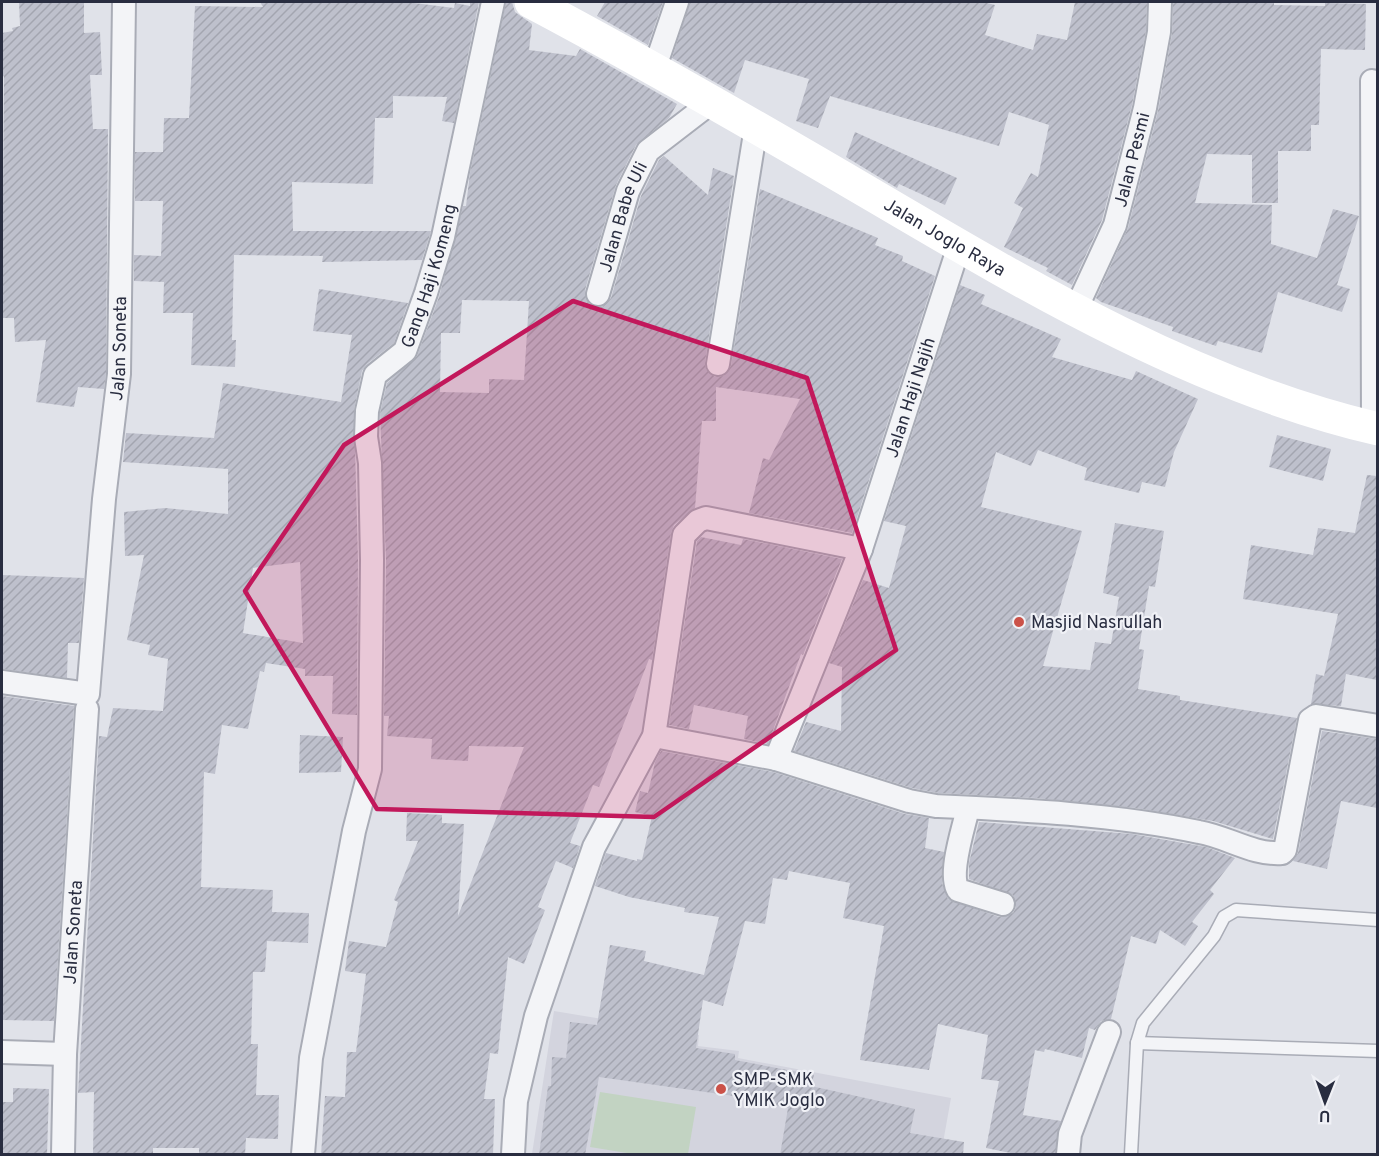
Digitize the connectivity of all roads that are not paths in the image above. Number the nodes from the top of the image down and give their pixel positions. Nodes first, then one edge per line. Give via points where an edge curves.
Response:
1 (124, 2) edge
2 (492, 2) edge
3 (531, 2) edge
4 (677, 2) edge
5 (1160, 2) edge
6 (655, 67) junction
7 (1372, 81) dead end
8 (713, 101) junction
9 (756, 127) junction
10 (959, 246) junction
11 (598, 294) dead end
12 (1076, 309) junction
13 (718, 364) dead end
14 (1375, 429) edge
15 (861, 549) junction
16 (2, 682) edge
17 (87, 701) junction
18 (1377, 726) edge
19 (654, 736) junction
20 (776, 759) junction
21 (968, 808) junction
22 (1003, 904) dead end
23 (1377, 920) edge
24 (1109, 1032) dead end
25 (1137, 1043) junction
26 (1377, 1050) edge
27 (2, 1052) edge
28 (65, 1054) junction
29 (63, 1155) edge
30 (303, 1155) edge
31 (513, 1155) edge
32 (1068, 1155) edge
33 (1131, 1155) edge

1 - 17 street, Jalan Soneta via 119,374
2 - 30 street, Gang Haji Komeng via 443,237 405,351 375,375 367,411 372,560 370,769 354,831 311,1058
3 - 6 main road, Jalan Joglo Raya
4 - 6 street
5 - 12 street, Jalan Pesmi via 1159,32 1145,108 1115,225
6 - 8 main road, Jalan Joglo Raya
7 - 14 street
8 - 9 main road, Jalan Joglo Raya
8 - 11 street, Jalan Babe Uli via 648,151 628,191
9 - 10 main road, Jalan Joglo Raya
9 - 13 street
10 - 12 main road, Jalan Joglo Raya
10 - 15 street, Jalan Haji Najih
12 - 14 main road, Jalan Joglo Raya via 1167,355 1269,398
15 - 19 street via 706,518 689,528 681,547
15 - 20 street, Jalan Haji Najih
16 - 17 street
17 - 28 street, Jalan Soneta
18 - 21 street via 1316,716 1310,720 1282,854 1255,851 1201,832 1167,827
19 - 20 street
19 - 31 street via 594,847 536,1016 516,1101
20 - 21 street via 909,801
21 - 22 street via 955,865 955,885 958,890
23 - 25 lane via 1236,910 1224,917 1214,936 1143,1023
24 - 32 street via 1070,1134
25 - 26 lane
25 - 33 lane
27 - 28 street
28 - 29 street, Jalan Soneta

